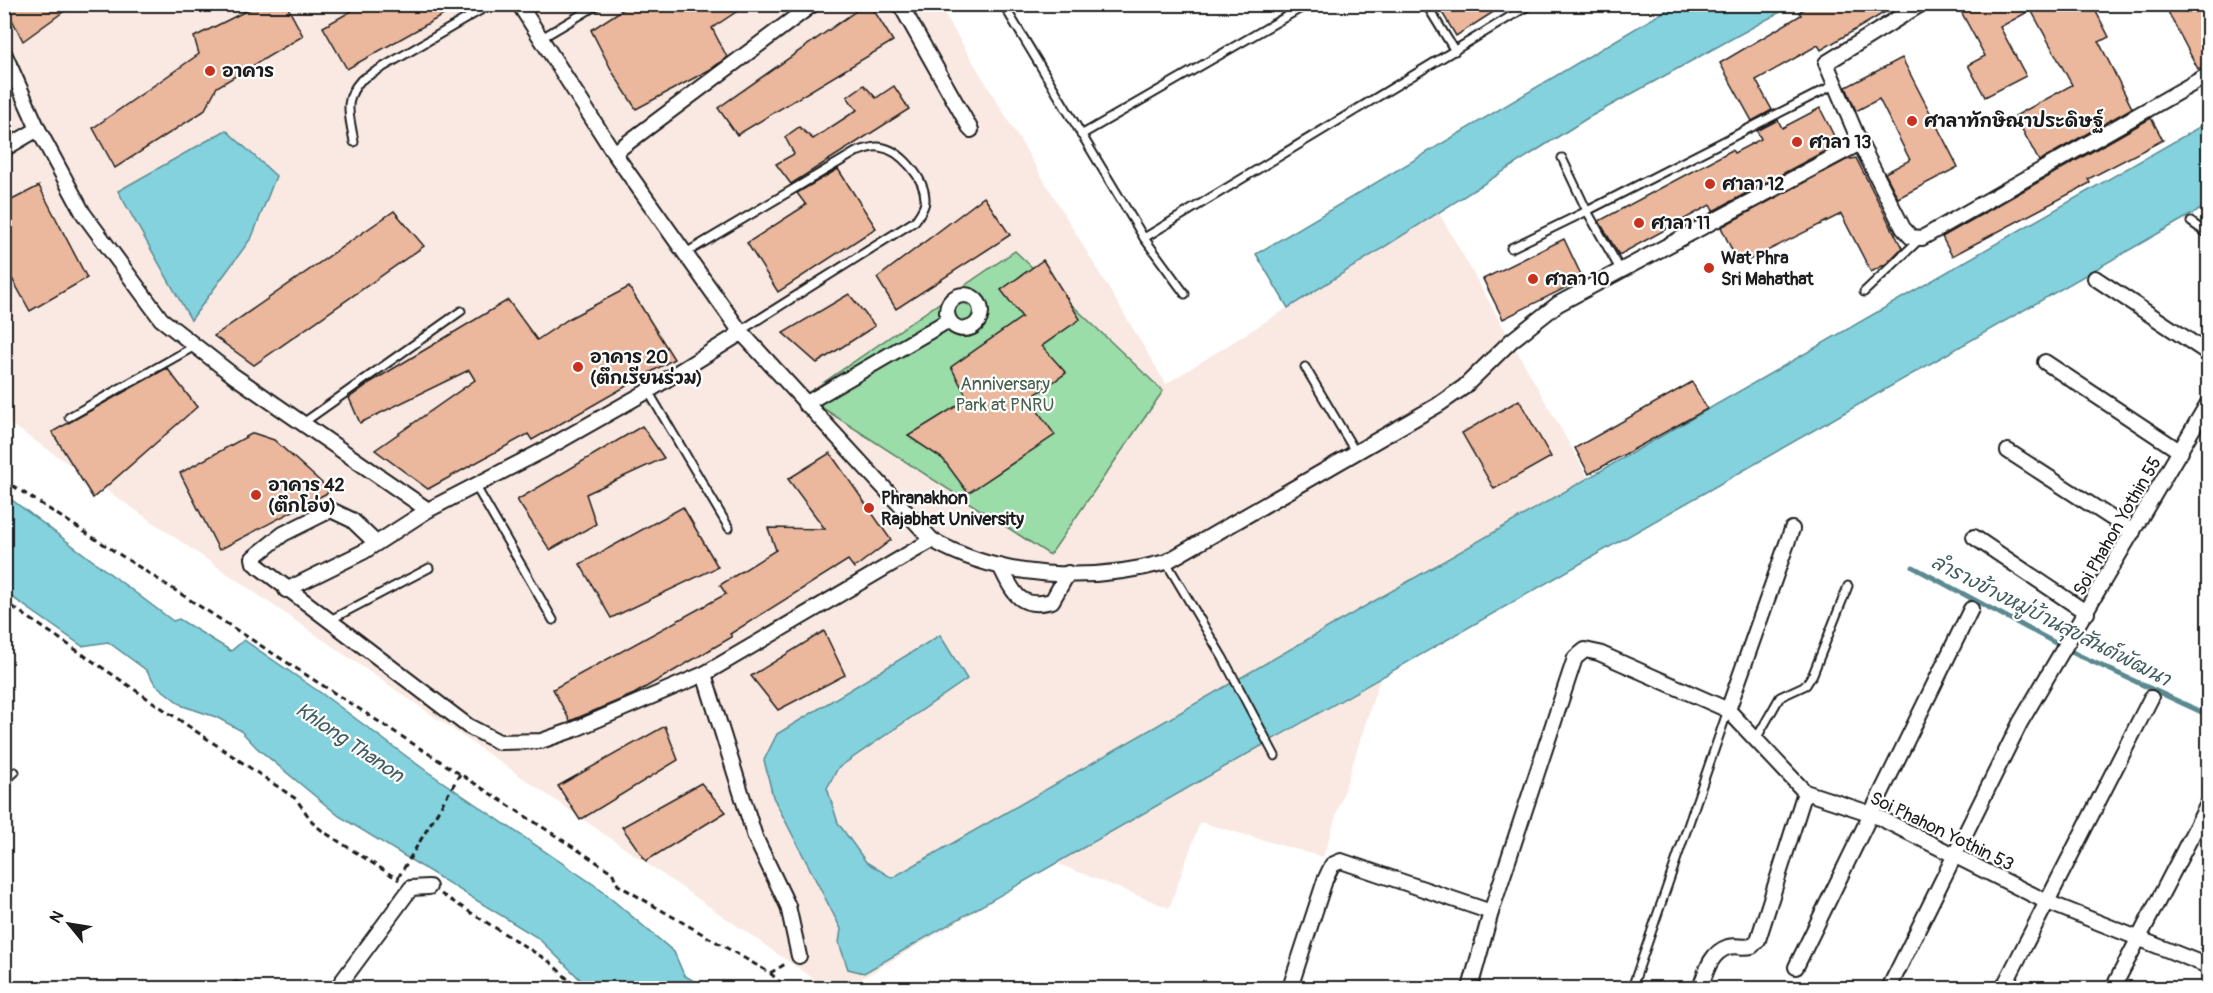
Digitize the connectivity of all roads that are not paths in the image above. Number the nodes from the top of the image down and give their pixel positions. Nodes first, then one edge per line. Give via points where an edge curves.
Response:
1 (491, 4) edge
2 (519, 4) edge
3 (599, 4) edge
4 (813, 4) edge
5 (900, 4) edge
6 (1003, 4) edge
7 (1308, 4) edge
8 (1426, 4) edge
9 (1531, 4) edge
10 (1915, 6) edge
11 (540, 39) junction
12 (1455, 51) junction
13 (4, 52) edge
14 (2208, 75) edge
15 (1834, 85) junction
16 (38, 129) junction
17 (971, 130) dead end
18 (1081, 135) junction
19 (354, 142) dead end
20 (1860, 143) junction
21 (4, 149) edge
22 (614, 153) junction
23 (1562, 158) dead end
24 (1587, 211) junction
25 (2191, 222) dead end
26 (2208, 234) edge
27 (1144, 238) junction
28 (1922, 238) junction
29 (1511, 248) dead end
30 (684, 254) junction
31 (1621, 271) junction
32 (2095, 278) dead end
33 (1864, 292) dead end
34 (1185, 294) dead end
35 (461, 311) dead end
36 (949, 320) dead end
37 (740, 332) junction
38 (195, 346) junction
39 (2208, 353) edge
40 (2045, 362) dead end
41 (1305, 367) dead end
42 (648, 391) junction
43 (2208, 403) edge
44 (806, 404) junction
45 (69, 417) dead end
46 (303, 423) junction
47 (2008, 451) dead end
48 (2181, 452) junction
49 (1356, 453) junction
50 (475, 485) junction
51 (428, 510) junction
52 (729, 528) dead end
53 (1792, 529) dead end
54 (2133, 532) junction
55 (1974, 537) dead end
56 (932, 540) junction
57 (376, 543) junction
58 (1166, 562) junction
59 (1000, 566) junction
60 (429, 568) dead end
61 (1068, 573) junction
62 (1848, 586) dead end
63 (286, 590) junction
64 (1971, 609) dead end
65 (2086, 613) junction
66 (553, 620) dead end
67 (328, 621) junction
68 (704, 675) junction
69 (2151, 698) dead end
70 (1728, 710) junction
71 (1756, 739) junction
72 (1275, 756) dead end
73 (15, 772) dead end
74 (4, 782) edge
75 (1805, 792) junction
76 (2208, 804) edge
77 (1872, 814) junction
78 (1954, 856) junction
79 (429, 887) road end
80 (2047, 902) junction
81 (1491, 912) junction
82 (2139, 937) junction
83 (799, 956) road end
84 (2208, 966) edge
85 (1796, 967) dead end
86 (337, 988) edge
87 (1290, 988) edge
88 (1470, 988) edge
89 (1632, 988) edge
90 (1700, 988) edge
91 (1889, 988) edge
92 (2002, 988) edge
93 (2113, 988) edge

1 - 19 lane via 361,80 349,97
2 - 11 street
3 - 11 lane
4 - 22 street
5 - 17 street
6 - 18 lane
7 - 18 lane
8 - 12 lane
9 - 12 lane
10 - 15 street via 1826,63
11 - 22 street
12 - 27 lane
13 - 16 street
14 - 28 street
15 - 20 street
15 - 24 lane
16 - 21 street
16 - 38 street via 83,213 161,319
18 - 27 lane
20 - 28 street via 1903,228 1911,237
20 - 31 street
22 - 30 street
23 - 24 lane
24 - 29 lane
24 - 31 lane
25 - 26 lane
27 - 34 lane
28 - 33 lane
30 - 37 street
30 - 37 lane via 856,152 877,146 906,159 926,197 915,221
31 - 49 street via 1558,304 1511,341 1464,387
32 - 39 street
35 - 46 lane
36 - 44 street
37 - 42 street
37 - 44 street
38 - 45 lane
38 - 46 street
40 - 48 street
41 - 49 lane
42 - 50 street
42 - 52 lane
43 - 48 street, Soi Phahon Yothin 55
44 - 56 street
46 - 51 street
47 - 54 street
48 - 54 street, Soi Phahon Yothin 55
49 - 58 street
50 - 51 street
50 - 66 lane
51 - 57 street
53 - 70 street
54 - 65 street, Soi Phahon Yothin 55
55 - 65 street
56 - 59 street via 957,554
56 - 68 street
57 - 63 street
57 - 63 street via 352,520 331,510 283,534 253,558
58 - 61 street via 1138,570
58 - 72 lane
59 - 61 street
59 - 61 street via 1019,599 1031,604 1053,601
60 - 67 lane
62 - 71 lane via 1806,686 1780,697
63 - 67 street
64 - 77 street
65 - 78 street, Soi Phahon Yothin 55 via 2019,723
67 - 68 street via 468,726 499,742 541,741
68 - 83 street via 755,837 788,906
69 - 80 street
70 - 71 street, Soi Phahon Yothin 53
70 - 81 street, Soi Phahon Yothin 53 via 1584,650 1575,658
70 - 89 lane
71 - 75 street, Soi Phahon Yothin 53
73 - 74 lane
75 - 77 street, Soi Phahon Yothin 53
75 - 90 street via 1758,940 1752,946 1730,946 1718,952 1709,963
76 - 82 street
77 - 78 street, Soi Phahon Yothin 53
77 - 85 street
78 - 80 street, Soi Phahon Yothin 53
78 - 91 street, Soi Phahon Yothin 55
79 - 86 street via 411,888
80 - 82 street, Soi Phahon Yothin 53
80 - 92 street
81 - 87 street via 1341,861 1332,865 1325,880
81 - 88 street, Soi Phahon Yothin 53
82 - 84 street, Soi Phahon Yothin 53
82 - 93 street

